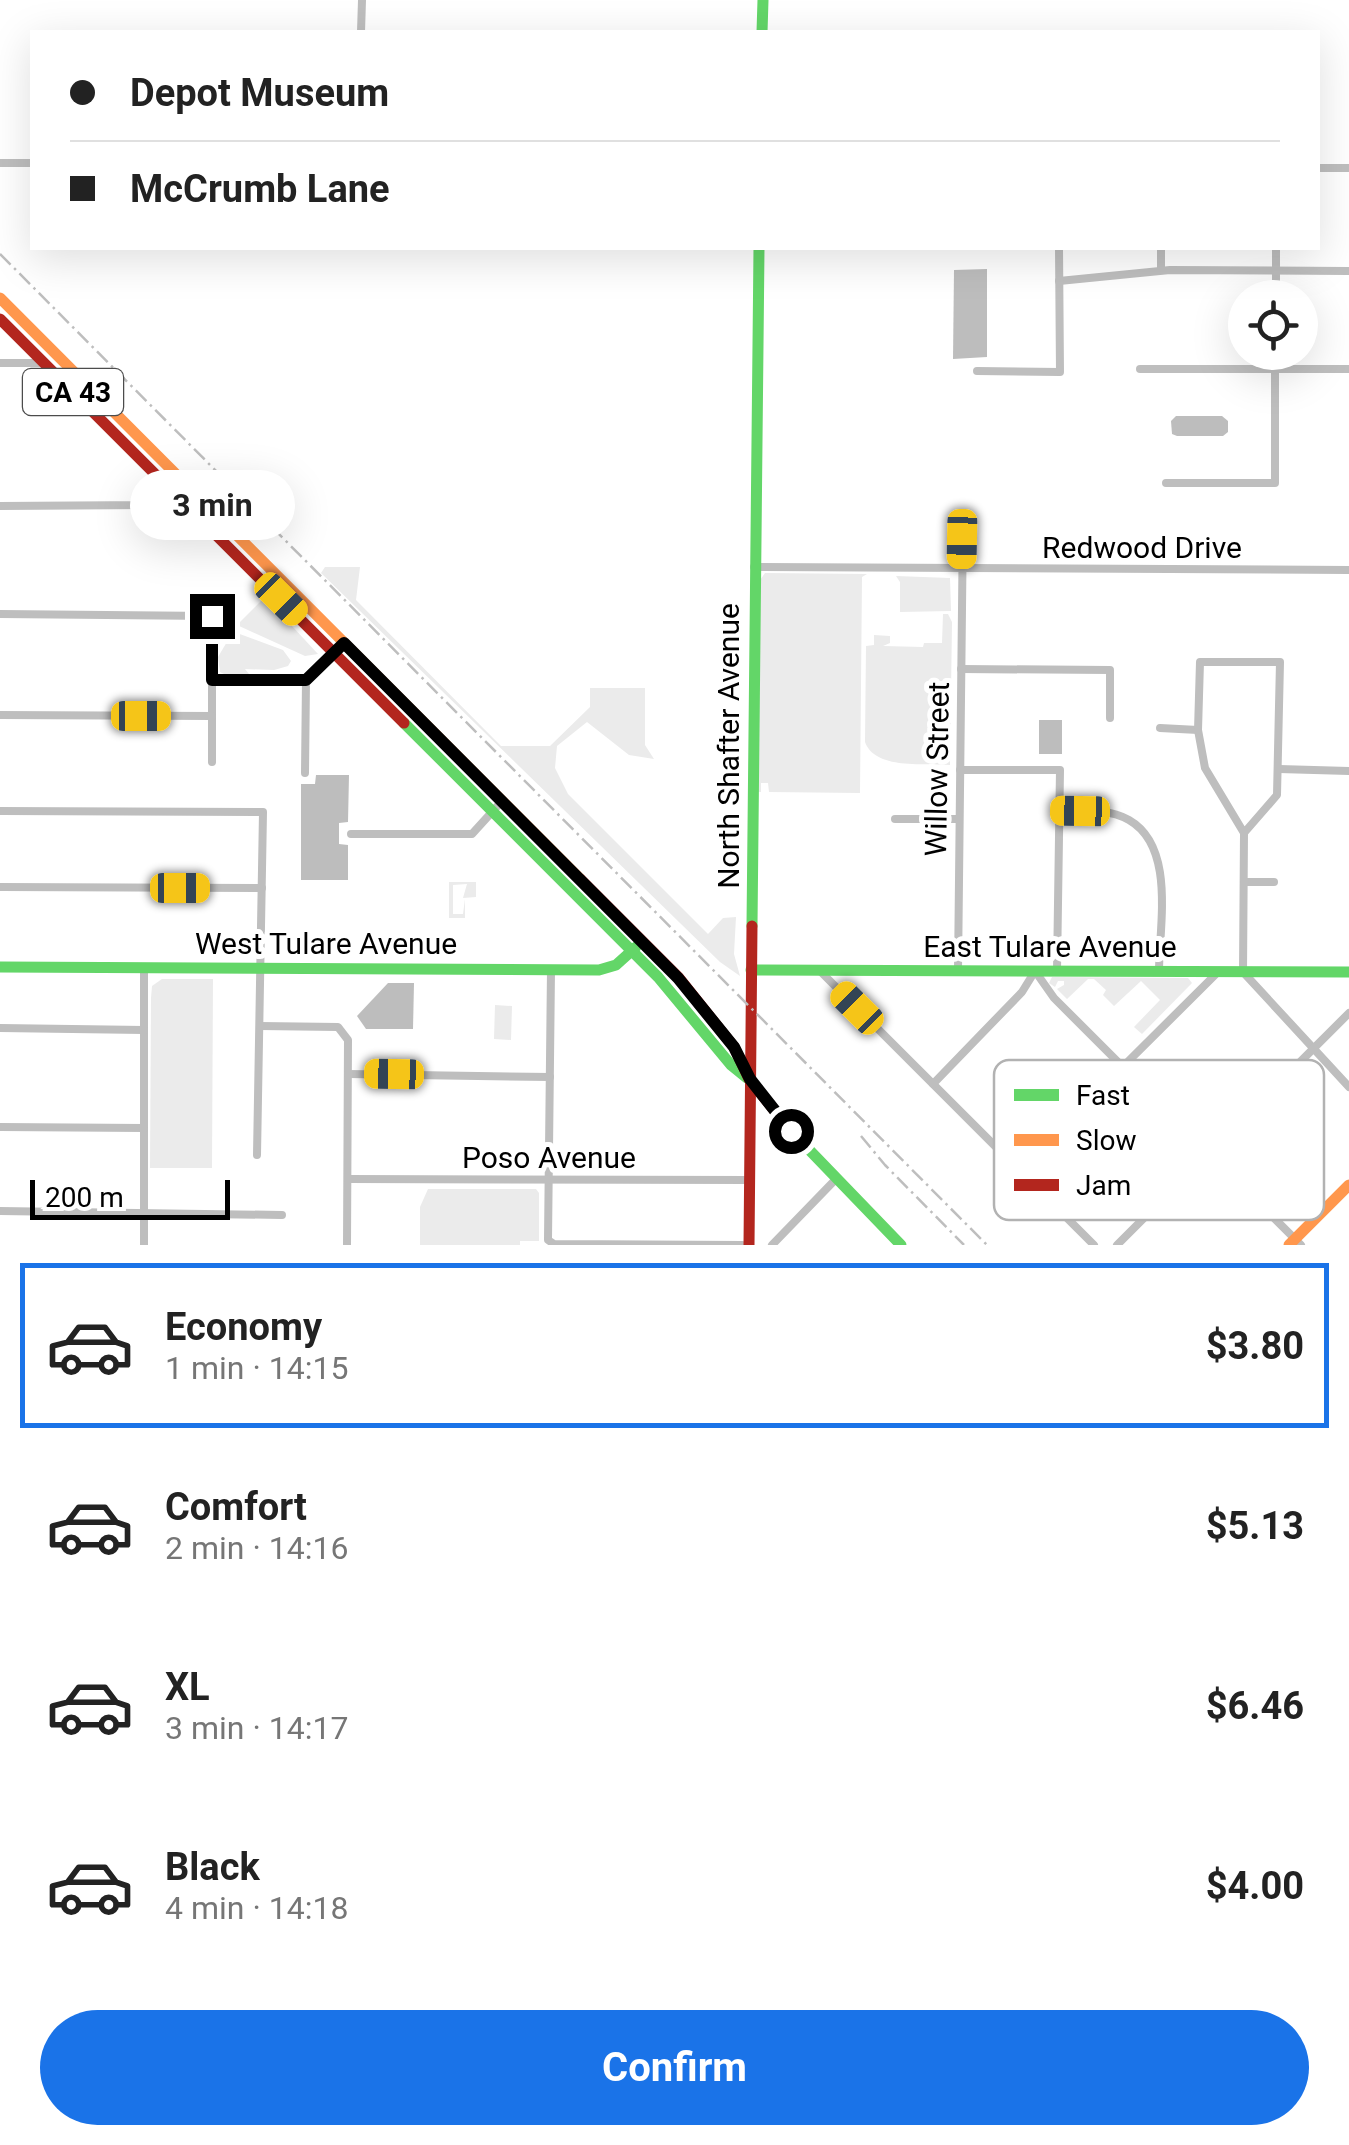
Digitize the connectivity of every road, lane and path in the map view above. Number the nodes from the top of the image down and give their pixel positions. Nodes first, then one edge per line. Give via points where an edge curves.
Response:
1 (362, 0) edge
2 (762, 0) edge
3 (361, 30) edge
4 (762, 30) edge
5 (0, 163) edge
6 (30, 163) edge
7 (1320, 168) edge
8 (1349, 168) edge
9 (759, 250) edge
10 (1059, 250) edge
11 (1161, 250) edge
12 (1276, 250) edge
13 (1161, 270) junction
14 (1276, 271) junction
15 (1349, 272) edge
16 (1276, 280) edge
17 (1059, 281) junction
18 (0, 298) edge
19 (0, 318) edge
20 (0, 363) edge
21 (44, 363) junction
22 (1228, 368) edge
23 (1140, 369) dead end
24 (1318, 369) edge
25 (1349, 369) edge
26 (1275, 370) edge
27 (977, 371) dead end
28 (184, 482) junction
29 (1166, 483) dead end
30 (174, 493) junction
31 (0, 506) edge
32 (963, 518) dead end
33 (754, 567) junction
34 (962, 569) junction
35 (1349, 570) edge
36 (0, 614) edge
37 (344, 643) junction
38 (334, 652) junction
39 (961, 669) junction
40 (212, 680) junction
41 (306, 680) junction
42 (0, 715) edge
43 (212, 716) junction
44 (1110, 718) dead end
45 (1160, 728) dead end
46 (1198, 730) junction
47 (212, 762) dead end
48 (1279, 769) junction
49 (960, 770) junction
50 (1349, 771) edge
51 (305, 773) dead end
52 (502, 801) junction
53 (492, 810) junction
54 (0, 811) edge
55 (1060, 811) junction
56 (895, 819) dead end
57 (960, 819) junction
58 (1244, 833) junction
59 (350, 834) dead end
60 (1244, 882) junction
61 (1274, 882) dead end
62 (0, 887) edge
63 (262, 888) junction
64 (642, 941) junction
65 (751, 949) junction
66 (632, 951) junction
67 (0, 967) edge
68 (144, 968) junction
69 (262, 968) junction
70 (551, 969) junction
71 (751, 970) junction
72 (773, 970) junction
73 (819, 970) junction
74 (1057, 970) junction
75 (958, 971) junction
76 (1035, 972) junction
77 (1159, 972) junction
78 (1218, 972) junction
79 (1243, 972) junction
80 (1349, 972) edge
81 (1349, 1013) edge
82 (260, 1026) junction
83 (0, 1028) edge
84 (144, 1030) junction
85 (1312, 1050) junction
86 (1116, 1060) edge
87 (1130, 1060) edge
88 (1302, 1060) edge
89 (1322, 1060) edge
90 (1324, 1062) edge
91 (348, 1074) junction
92 (550, 1077) junction
93 (750, 1079) junction
94 (933, 1084) junction
95 (1349, 1086) edge
96 (0, 1127) edge
97 (144, 1128) junction
98 (994, 1145) edge
99 (257, 1155) dead end
100 (348, 1179) junction
101 (549, 1180) junction
102 (750, 1180) junction
103 (835, 1180) junction
104 (1349, 1185) edge
105 (0, 1211) edge
106 (144, 1212) junction
107 (1324, 1212) edge
108 (282, 1215) dead end
109 (1069, 1220) edge
110 (1142, 1220) edge
111 (1273, 1220) edge
112 (1316, 1220) edge
113 (1295, 1243) edge
114 (144, 1245) edge
115 (347, 1245) edge
116 (746, 1245) edge
117 (772, 1245) edge
118 (901, 1245) edge
119 (1094, 1245) edge
120 (1117, 1245) edge

1 - 3 street
2 - 4 main road
5 - 6 street
7 - 8 street
9 - 33 main road, North Shafter Avenue
10 - 17 street
11 - 13 street
12 - 14 street
13 - 14 street
13 - 17 street
14 - 15 street
14 - 16 street
17 - 27 street via 1060,372
18 - 28 main road, CA 43
19 - 21 main road, CA 43
20 - 21 street
21 - 30 main road, CA 43
22 - 23 street
24 - 25 street
26 - 29 street via 1275,484
28 - 30 street
28 - 37 main road, CA 43
30 - 31 street via 149,506
30 - 38 main road, CA 43
32 - 34 street, Willow Street
33 - 34 street, Redwood Drive
33 - 65 main road, North Shafter Avenue
34 - 35 street, Redwood Drive
34 - 39 street, Willow Street
36 - 40 street via 212,616
37 - 38 street
37 - 52 main road, CA 43
38 - 41 street
38 - 53 main road, CA 43
39 - 44 street via 1110,670
39 - 49 street, Willow Street
40 - 41 street
40 - 43 street
41 - 51 street
42 - 43 street
43 - 47 street
45 - 46 street
46 - 48 street via 1200,662 1280,662
46 - 58 street via 1205,768
48 - 50 street
48 - 58 street via 1277,795
49 - 55 street via 1060,770
49 - 57 street, Willow Street
52 - 53 street
52 - 64 main road, CA 43
53 - 59 street via 472,834
53 - 66 main road, CA 43
54 - 63 street via 262,812
55 - 74 street
55 - 77 street via 1128,819 1150,838 1160,871
56 - 57 street
57 - 75 street, Willow Street
58 - 60 street
60 - 61 street
60 - 79 street
62 - 63 street
63 - 69 street
64 - 66 main road, West Tulare Avenue
64 - 93 main road, CA 43 via 734,1047
65 - 71 main road, North Shafter Avenue
65 - 72 main road
66 - 70 main road, West Tulare Avenue via 607,969
66 - 93 main road, CA 43 via 730,1065
67 - 68 main road, West Tulare Avenue
68 - 69 main road, West Tulare Avenue
68 - 84 street
69 - 70 main road, West Tulare Avenue
69 - 82 street
70 - 92 street
71 - 72 main road, East Tulare Avenue
71 - 93 main road, North Shafter Avenue
72 - 73 main road, East Tulare Avenue
73 - 75 main road, East Tulare Avenue
73 - 94 street
74 - 76 main road, East Tulare Avenue
74 - 77 main road, East Tulare Avenue
75 - 76 main road, East Tulare Avenue
76 - 86 street
76 - 94 street
77 - 78 main road, East Tulare Avenue
78 - 79 main road, East Tulare Avenue
78 - 87 street
79 - 80 main road, East Tulare Avenue
79 - 85 street
81 - 85 street
82 - 91 street via 338,1027 348,1040
82 - 99 street
83 - 84 street
84 - 97 street
85 - 88 street
85 - 89 street
90 - 95 street
91 - 92 street
91 - 100 street
92 - 101 street
93 - 102 main road, North Shafter Avenue
93 - 103 main road, CA 43
94 - 98 street
96 - 97 street
97 - 106 street
100 - 101 street, Poso Avenue
100 - 115 street
101 - 102 street, Poso Avenue
101 - 116 street via 548,1240 554,1244
102 - 116 main road, North Shafter Avenue
103 - 117 street
103 - 118 main road, CA 43
104 - 107 main road
105 - 106 street
106 - 108 street
106 - 114 street
109 - 119 street
110 - 120 street
111 - 113 street
112 - 113 main road

